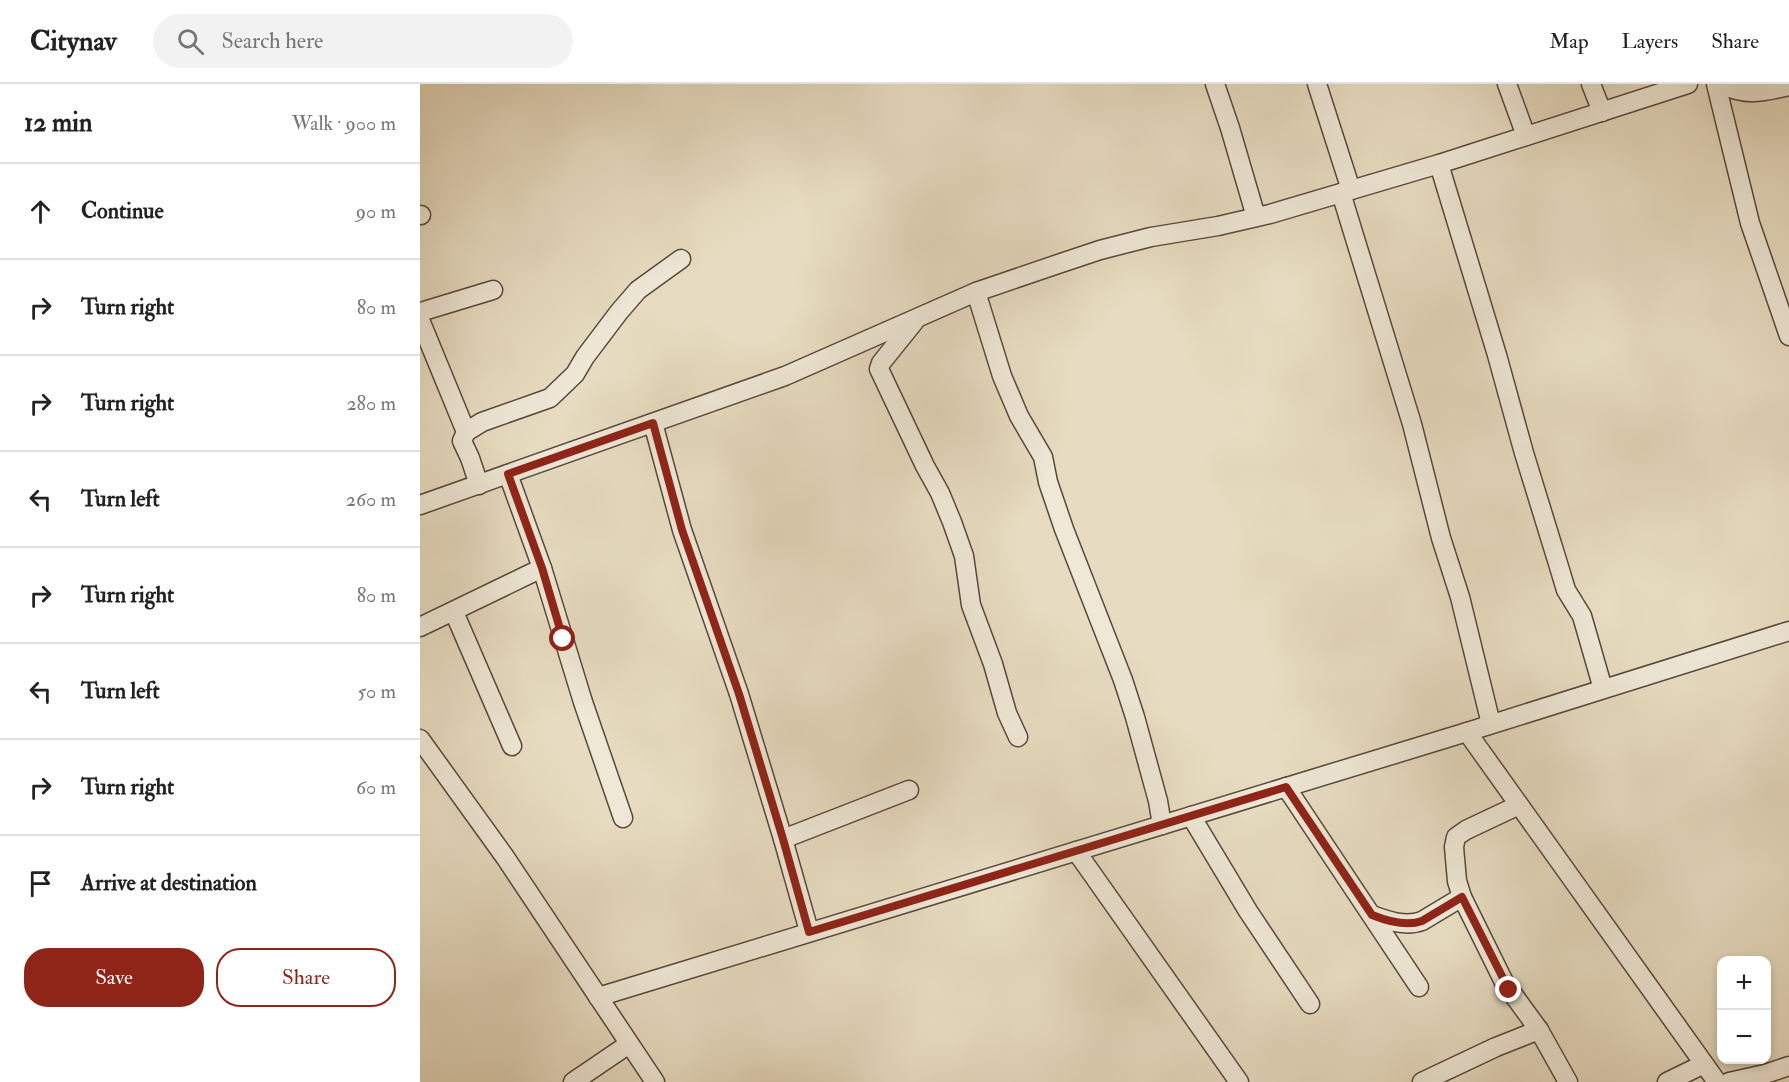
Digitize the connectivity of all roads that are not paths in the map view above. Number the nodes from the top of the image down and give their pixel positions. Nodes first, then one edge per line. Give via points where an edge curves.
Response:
1 (1215, 84) edge
2 (1317, 84) edge
3 (1507, 84) edge
4 (1591, 84) edge
5 (1688, 84) edge
6 (1717, 84) edge
7 (1789, 86) edge
8 (1602, 112) junction
9 (1526, 136) junction
10 (1439, 164) junction
11 (1346, 191) junction
12 (1256, 217) junction
13 (681, 259) dead end
14 (493, 290) dead end
15 (976, 292) junction
16 (420, 318) edge
17 (917, 318) junction
18 (1788, 329) edge
19 (653, 423) junction
20 (466, 432) junction
21 (508, 474) junction
22 (478, 485) junction
23 (420, 505) edge
24 (542, 568) junction
25 (454, 612) junction
26 (420, 627) edge
27 (1789, 631) edge
28 (1603, 689) junction
29 (1491, 724) junction
30 (1467, 732) junction
31 (1018, 738) dead end
32 (420, 739) edge
33 (512, 746) dead end
34 (1286, 787) junction
35 (909, 790) dead end
36 (1519, 805) junction
37 (1191, 816) junction
38 (623, 818) dead end
39 (1162, 825) junction
40 (783, 839) junction
41 (1076, 851) junction
42 (1462, 897) junction
43 (1372, 915) junction
44 (809, 932) junction
45 (1419, 987) dead end
46 (598, 997) junction
47 (1310, 1004) dead end
48 (1539, 1030) junction
49 (629, 1044) junction
50 (1704, 1064) junction
51 (1789, 1066) edge
52 (573, 1082) edge
53 (655, 1082) edge
54 (1239, 1082) edge
55 (1422, 1082) edge
56 (1568, 1082) edge
57 (1667, 1082) edge
58 (1717, 1082) edge
59 (1729, 1082) edge

1 - 12 street
2 - 11 street
3 - 9 street
4 - 8 street
5 - 8 street
6 - 7 street via 1746,93
6 - 18 street via 1750,223
8 - 9 street
9 - 10 street
10 - 11 street
10 - 28 street via 1566,590 1582,616
11 - 12 street
11 - 29 street via 1463,608
12 - 15 street via 1100,250
13 - 20 street via 638,290 575,374 550,398
14 - 16 street via 427,310
15 - 17 street
15 - 39 street via 1002,376 1019,417 1043,457 1064,529 1123,680
16 - 20 street
17 - 19 street via 785,376
17 - 31 street via 879,369 952,522 964,556 971,605
19 - 21 street
19 - 40 street via 682,530 739,694
20 - 22 street via 462,441
21 - 22 street
21 - 24 street
22 - 23 street
24 - 25 street
24 - 38 street
25 - 26 street
25 - 33 street
27 - 28 street
28 - 29 street
29 - 30 street
30 - 34 street
30 - 36 street
32 - 46 street via 506,857
34 - 37 street
34 - 43 street
35 - 40 street
36 - 42 street via 1456,837 1457,881
36 - 50 street
37 - 39 street
37 - 47 street via 1230,884
39 - 41 street
40 - 44 street
41 - 44 street
41 - 54 street
42 - 43 street via 1415,924
42 - 48 street via 1504,982
43 - 45 street
44 - 46 street
46 - 49 street
48 - 55 street
48 - 56 street
49 - 52 street
49 - 53 street
50 - 57 street
50 - 58 street
51 - 59 street

